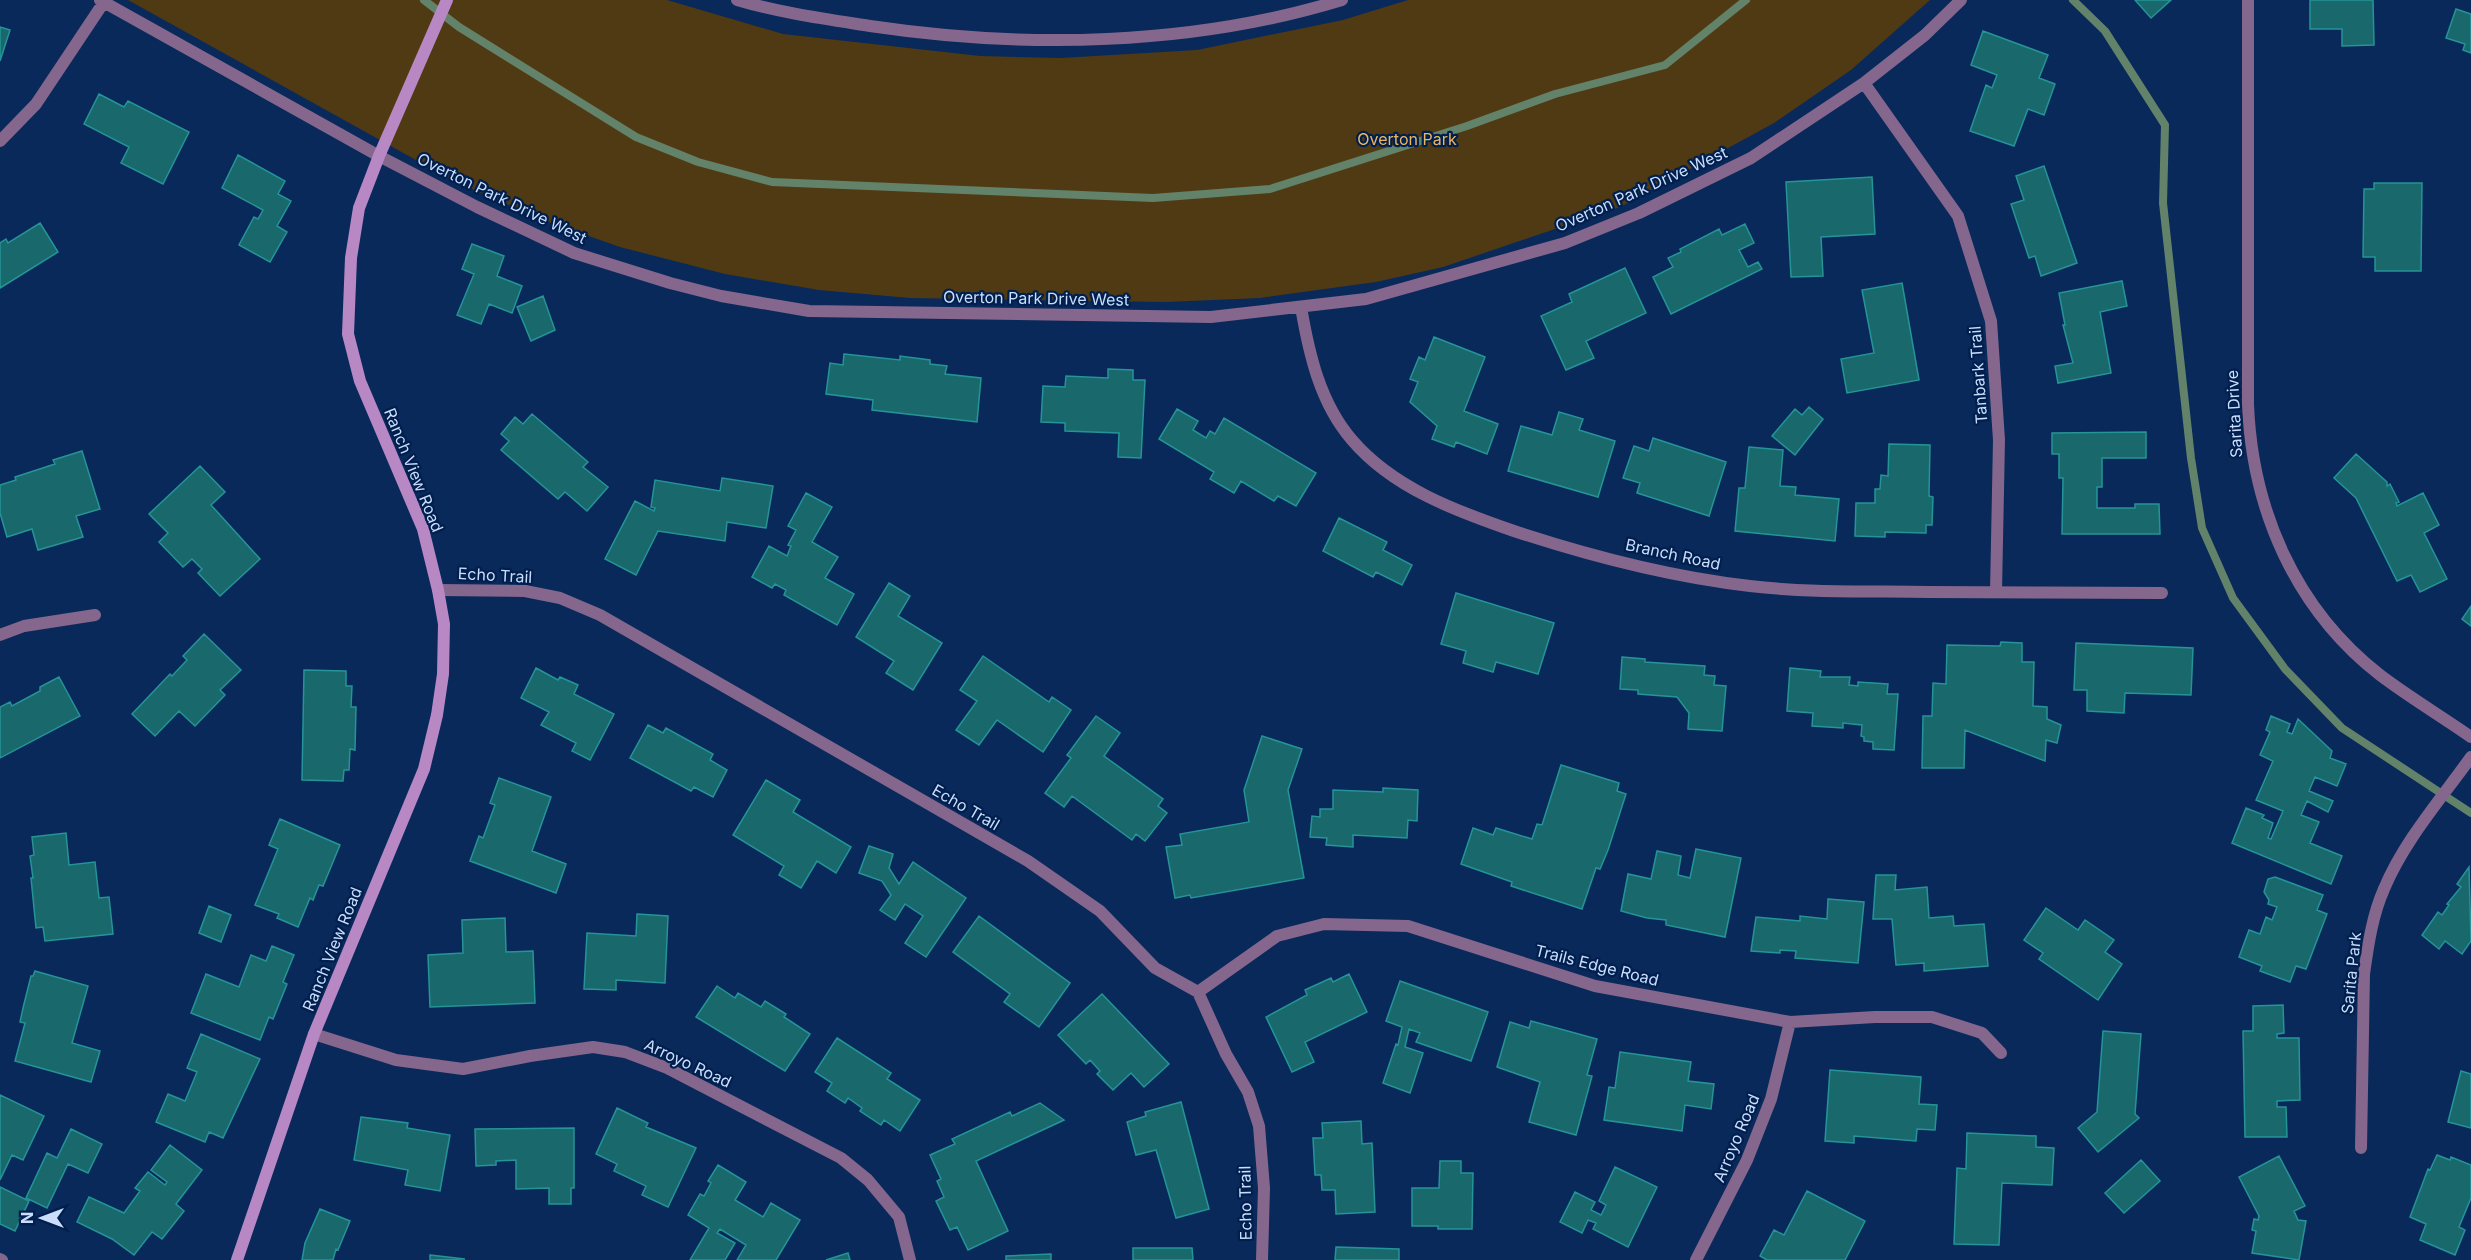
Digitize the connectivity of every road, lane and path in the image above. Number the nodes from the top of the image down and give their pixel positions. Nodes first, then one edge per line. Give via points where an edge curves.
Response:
1 (447, 0) edge
2 (737, 0) edge
3 (1342, 0) edge
4 (1961, 0) edge
5 (2248, 0) edge
6 (102, 1) edge
7 (1304, 6) edge
8 (1864, 83) junction
9 (0, 141) edge
10 (379, 156) junction
11 (1301, 307) junction
12 (438, 590) junction
13 (1995, 592) junction
14 (2162, 593) dead end
15 (95, 615) dead end
16 (0, 635) edge
17 (2471, 737) edge
18 (2471, 757) edge
19 (1198, 992) junction
20 (1790, 1022) junction
21 (314, 1034) junction
22 (2001, 1053) dead end
23 (2361, 1148) dead end
24 (237, 1260) edge
25 (910, 1260) edge
26 (1262, 1260) edge
27 (1696, 1260) edge

1 - 10 street, Ranch View Road
2 - 7 street via 822,19 1004,40 1175,33
3 - 7 street
4 - 8 street, Overton Park Drive West
5 - 17 street, Sarita Drive via 2248,404 2249,440 2257,482 2291,569 2329,626 2380,674
6 - 9 street via 36,104
6 - 10 street, Overton Park Drive West
8 - 11 street, Overton Park Drive West via 1751,158 1639,213 1565,243 1366,299
8 - 13 street, Tanbark Trail via 1958,216 1991,321 1999,440
10 - 11 street, Overton Park Drive West via 574,253 721,296 809,311 1211,317
10 - 12 street, Ranch View Road via 359,208 351,258 348,334 360,381 423,529
11 - 13 street, Branch Road via 1308,349 1328,405 1351,439 1377,465 1436,502 1575,550 1707,579 1751,586
12 - 19 street, Echo Trail via 525,591 560,598 600,615 1028,861 1100,911 1155,968
12 - 21 street, Ranch View Road via 444,624 443,674 424,769
13 - 14 street, Branch Road
15 - 16 street via 24,626
18 - 23 street, Sarita Park via 2403,852 2383,890 2367,947
19 - 20 street, Trails Edge Road via 1277,936 1324,924 1408,926 1595,986
19 - 26 street, Echo Trail via 1248,1092 1259,1126 1264,1188
20 - 22 street, Trails Edge Road via 1932,1017 1982,1034
20 - 27 street, Arroyo Road via 1771,1099 1747,1160
21 - 24 street, Ranch View Road
21 - 25 street, Arroyo Road via 396,1060 463,1069 593,1047 626,1052 667,1068 841,1158 868,1180 899,1217

